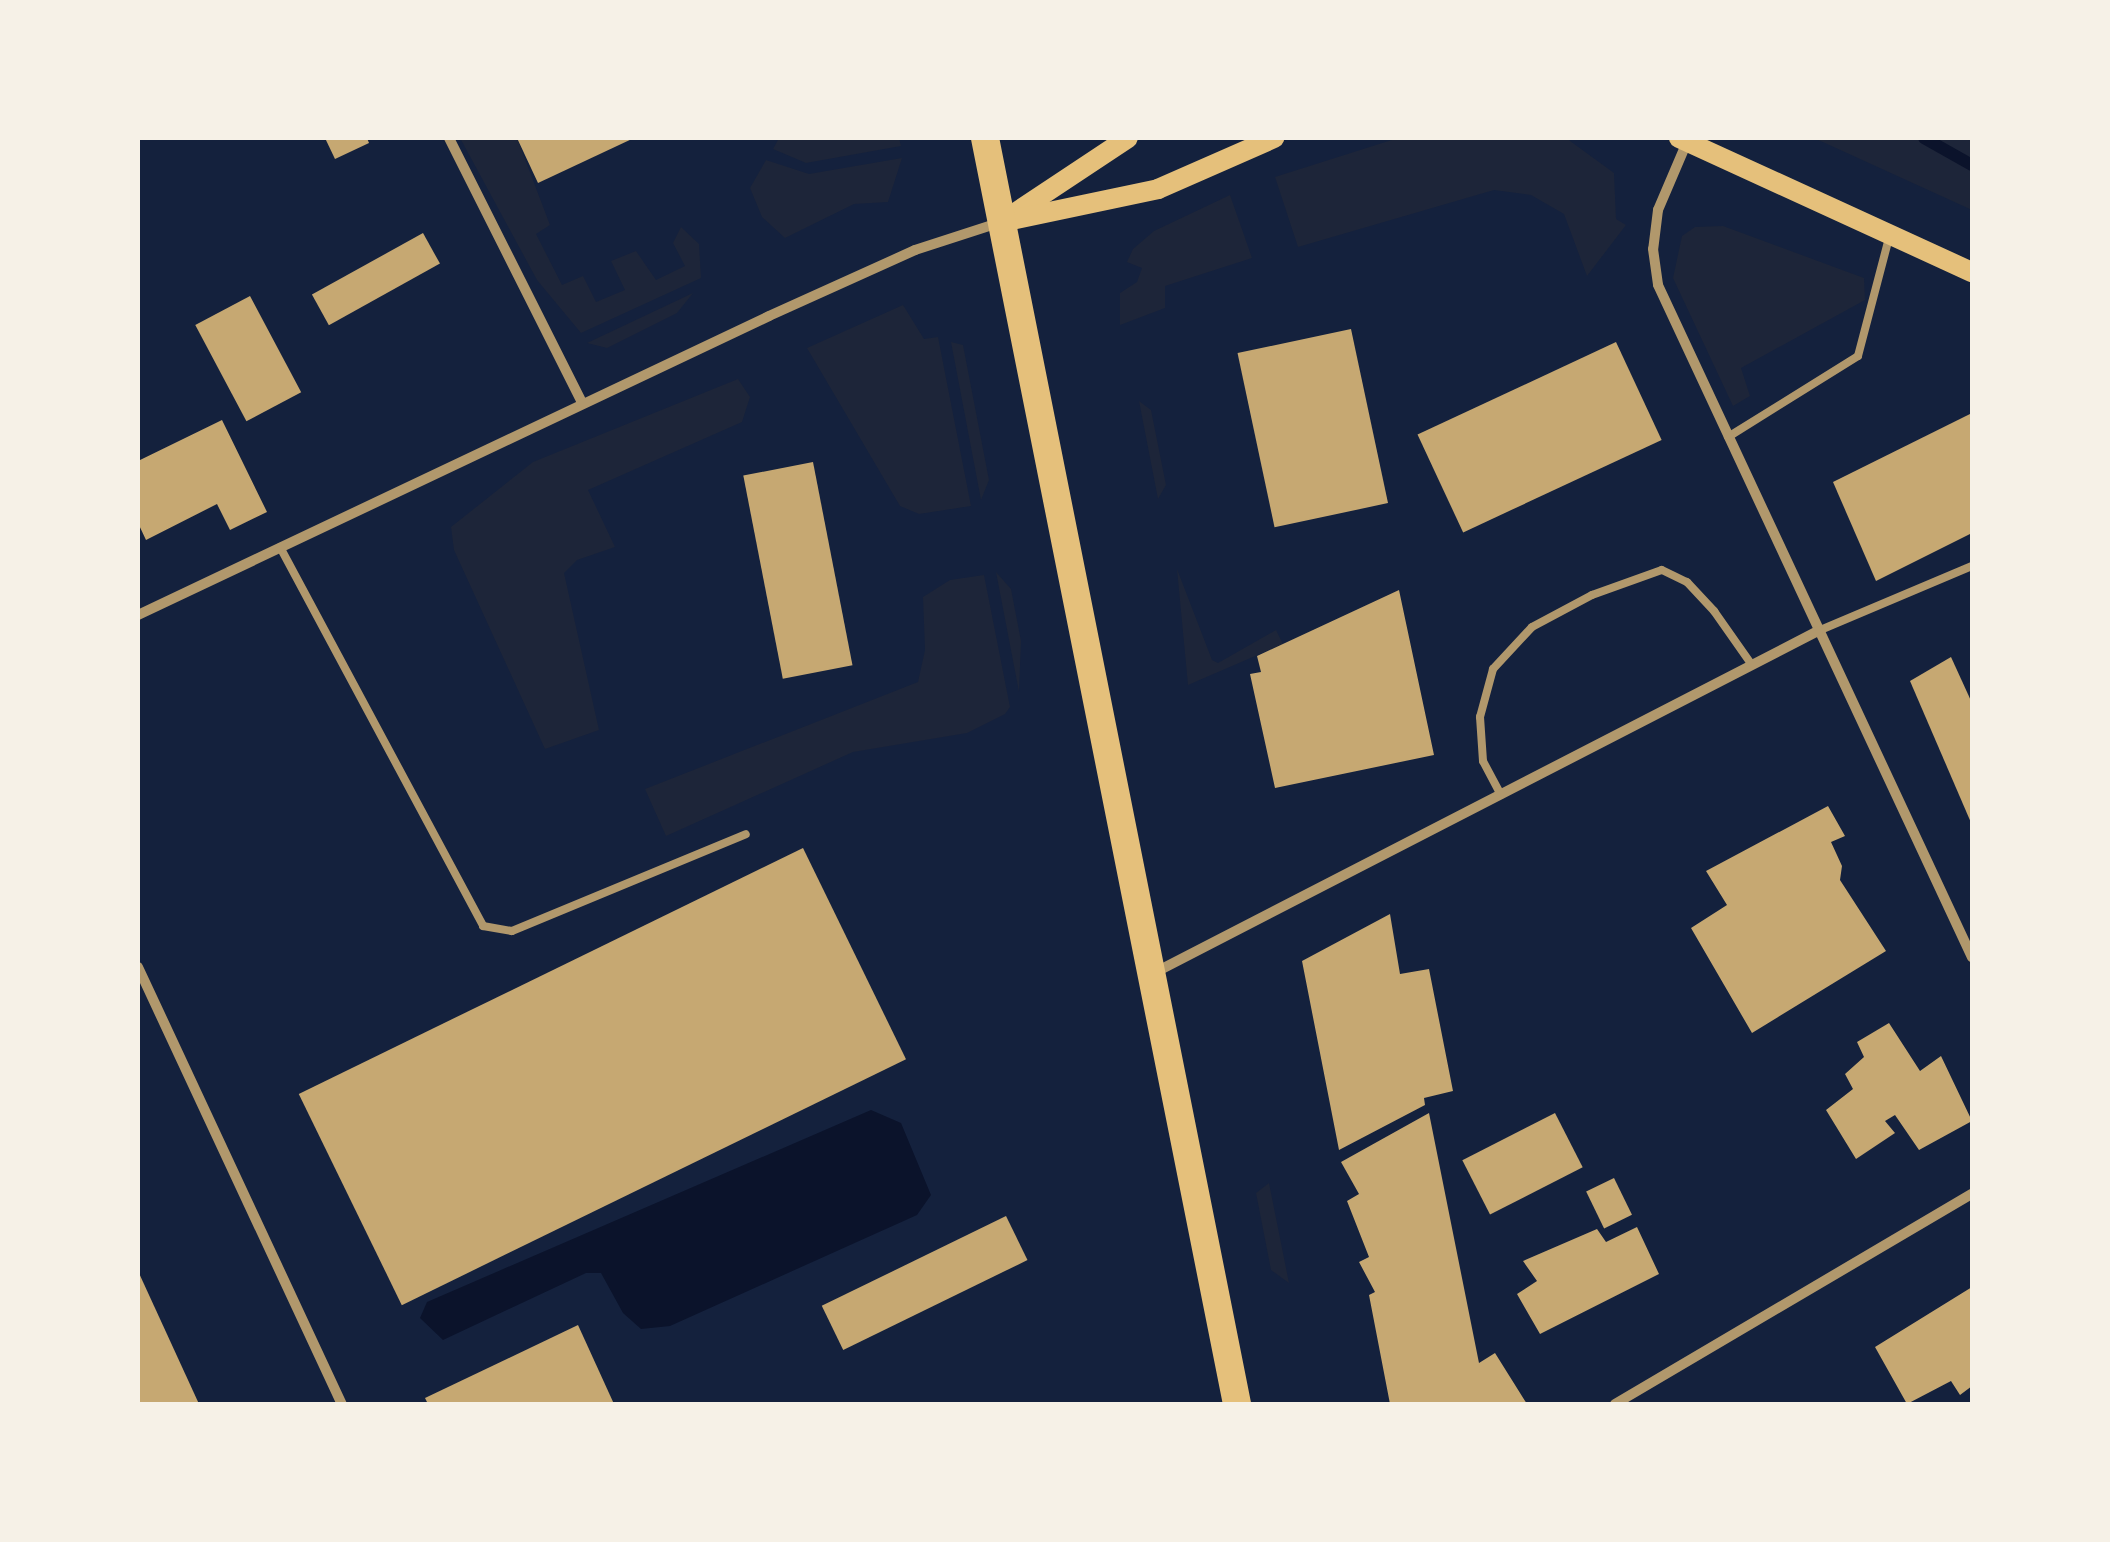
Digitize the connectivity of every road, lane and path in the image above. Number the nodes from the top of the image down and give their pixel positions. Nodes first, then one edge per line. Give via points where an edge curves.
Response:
1 (449, 138) edge
2 (985, 138) edge
3 (1128, 138) edge
4 (1274, 139) edge
5 (1683, 140) edge
6 (1002, 222) junction
7 (1890, 234) junction
8 (1972, 272) edge
9 (582, 402) junction
10 (1728, 437) junction
11 (280, 547) junction
12 (1972, 566) edge
13 (138, 615) edge
14 (1818, 631) junction
15 (1752, 665) junction
16 (1501, 795) junction
17 (746, 834) dead end
18 (1972, 957) edge
19 (138, 967) edge
20 (1152, 974) junction
21 (1972, 1194) edge
22 (342, 1404) edge
23 (1237, 1404) edge
24 (1614, 1404) edge

1 - 9 street
2 - 6 highway
3 - 6 main road
4 - 6 main road via 1158,189
5 - 7 main road
5 - 10 street via 1658,210 1658,285
6 - 9 street via 915,250
6 - 20 highway
7 - 8 main road
7 - 10 lane via 1858,356
9 - 11 street
10 - 14 street
11 - 13 street
11 - 17 lane via 483,926 512,931
12 - 14 lane
14 - 15 street
14 - 18 street
15 - 16 street
15 - 16 lane via 1687,582 1662,570 1592,595 1532,627 1494,668 1480,717 1482,746
16 - 20 street
19 - 22 street
20 - 23 highway
21 - 24 street

